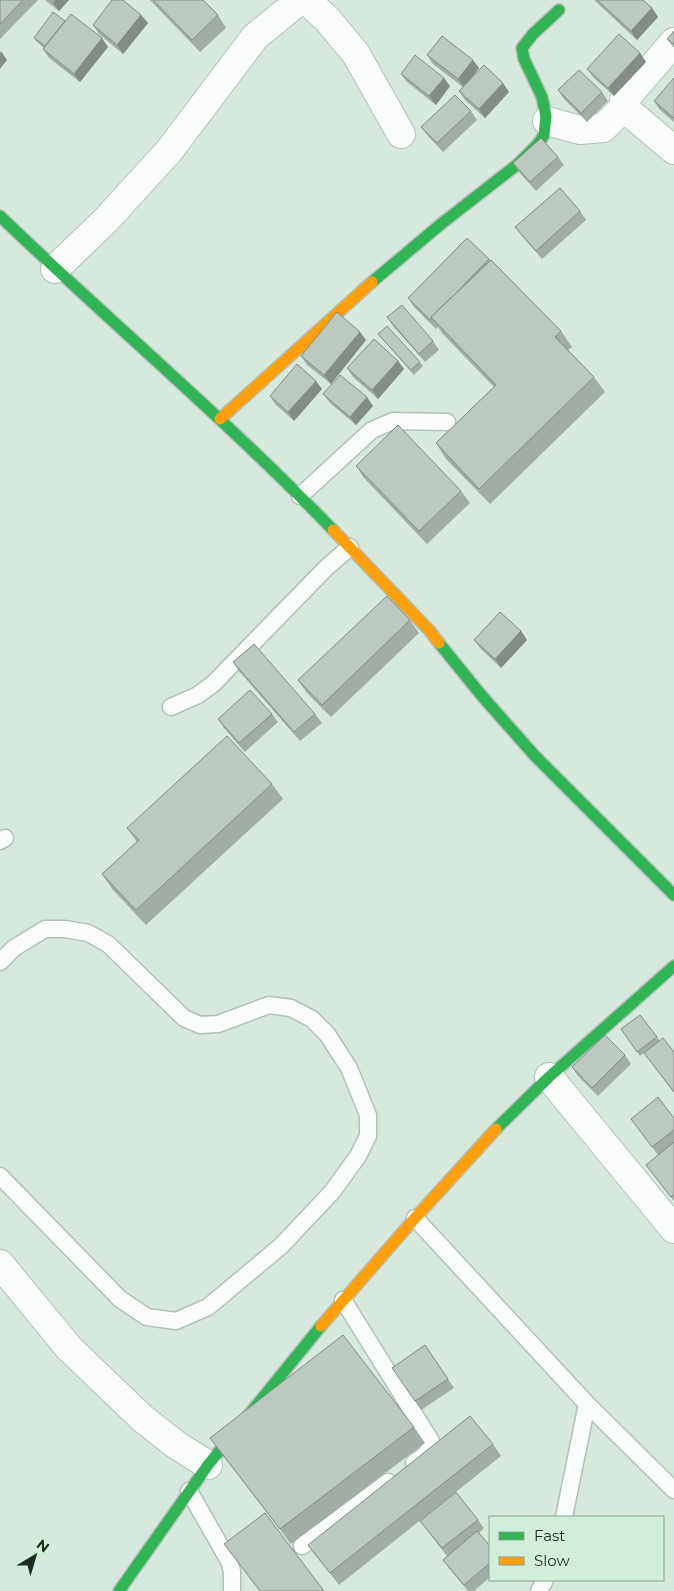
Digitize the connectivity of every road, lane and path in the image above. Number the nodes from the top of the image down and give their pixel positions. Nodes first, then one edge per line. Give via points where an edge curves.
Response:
1 (300, 0) edge
2 (306, 0) edge
3 (559, 10) dead end
4 (674, 42) edge
5 (625, 106) junction
6 (547, 121) junction
7 (401, 134) dead end
8 (674, 150) edge
9 (0, 216) edge
10 (55, 269) junction
11 (220, 419) junction
12 (447, 422) dead end
13 (300, 496) junction
14 (350, 546) junction
15 (171, 707) dead end
16 (674, 895) edge
17 (0, 962) edge
18 (674, 966) edge
19 (549, 1077) junction
20 (0, 1176) edge
21 (415, 1218) junction
22 (674, 1229) edge
23 (0, 1264) edge
24 (343, 1300) junction
25 (587, 1404) junction
26 (208, 1465) junction
27 (674, 1490) edge
28 (189, 1491) junction
29 (564, 1516) edge
30 (302, 1546) dead end
31 (119, 1591) edge
32 (232, 1591) edge

1 - 10 street via 255,37 169,151 106,220
2 - 7 street via 356,54
3 - 6 street via 526,40 522,50 545,106
4 - 5 street via 624,100
5 - 6 street via 603,128 580,130
5 - 8 street
6 - 11 street via 545,134 538,144 511,169 363,289
9 - 10 street
10 - 11 street
11 - 13 street
12 - 13 lane via 393,421 372,430
13 - 14 street
14 - 15 lane via 213,684
14 - 16 street via 429,630 535,756
17 - 20 lane via 14,948 45,929 65,929 88,933 108,944 184,1018 200,1025 218,1024 269,1005 291,1008 312,1019 349,1068 368,1115 368,1136 332,1192 281,1246 208,1307 176,1321 147,1317 120,1299
18 - 19 street
19 - 21 street via 501,1123
19 - 22 street
21 - 24 street
21 - 25 lane
23 - 26 street via 69,1348 142,1418
24 - 26 street
24 - 30 lane via 431,1441 431,1446
25 - 27 lane
25 - 29 lane
26 - 28 street
28 - 31 street
28 - 32 lane via 229,1561

